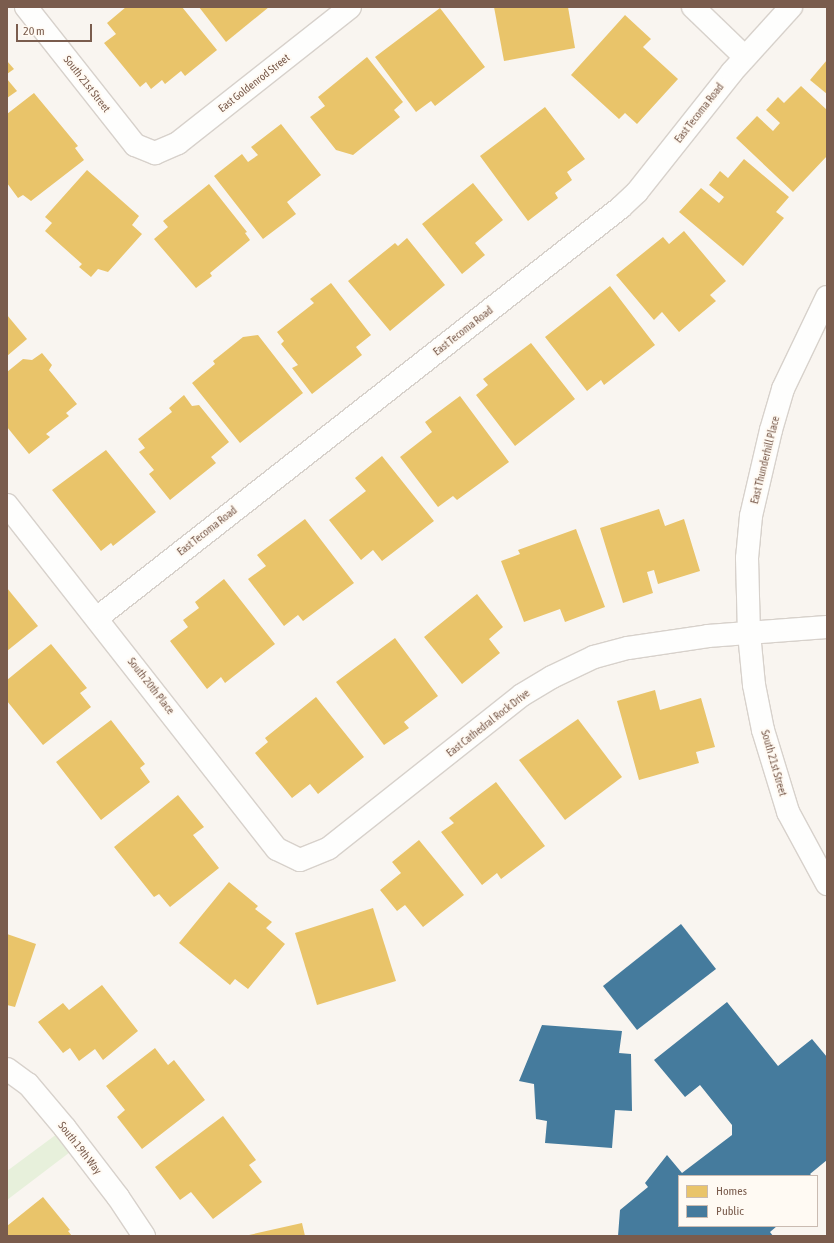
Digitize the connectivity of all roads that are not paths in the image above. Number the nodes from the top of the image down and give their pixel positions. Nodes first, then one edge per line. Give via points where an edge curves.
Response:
1 (26, 7) edge
2 (350, 7) edge
3 (693, 7) edge
4 (791, 7) edge
5 (745, 57) junction
6 (155, 153) joint
7 (827, 297) edge
8 (7, 505) edge
9 (97, 618) junction
10 (827, 627) edge
11 (749, 633) junction
12 (300, 860) joint
13 (827, 884) edge
14 (7, 1069) edge
15 (144, 1236) edge

1 - 6 street, South 21st Street via 135,145
2 - 6 street, East Goldenrod Street via 178,143
3 - 5 street
4 - 5 street, East Tecoma Road
5 - 9 street, East Tecoma Road via 637,192 620,208
7 - 11 street, East Thunderhill Place via 783,389 761,467 751,516 747,558
8 - 9 street, South 20th Place
9 - 12 street, South 20th Place via 277,849
10 - 11 street, East Cathedral Rock Drive
11 - 12 street, East Cathedral Rock Drive via 628,648 594,657 552,677 522,695 330,848
11 - 13 street, South 21st Street via 754,685 775,774 788,812
14 - 15 street, South 19th Way via 28,1084 65,1128 118,1197

